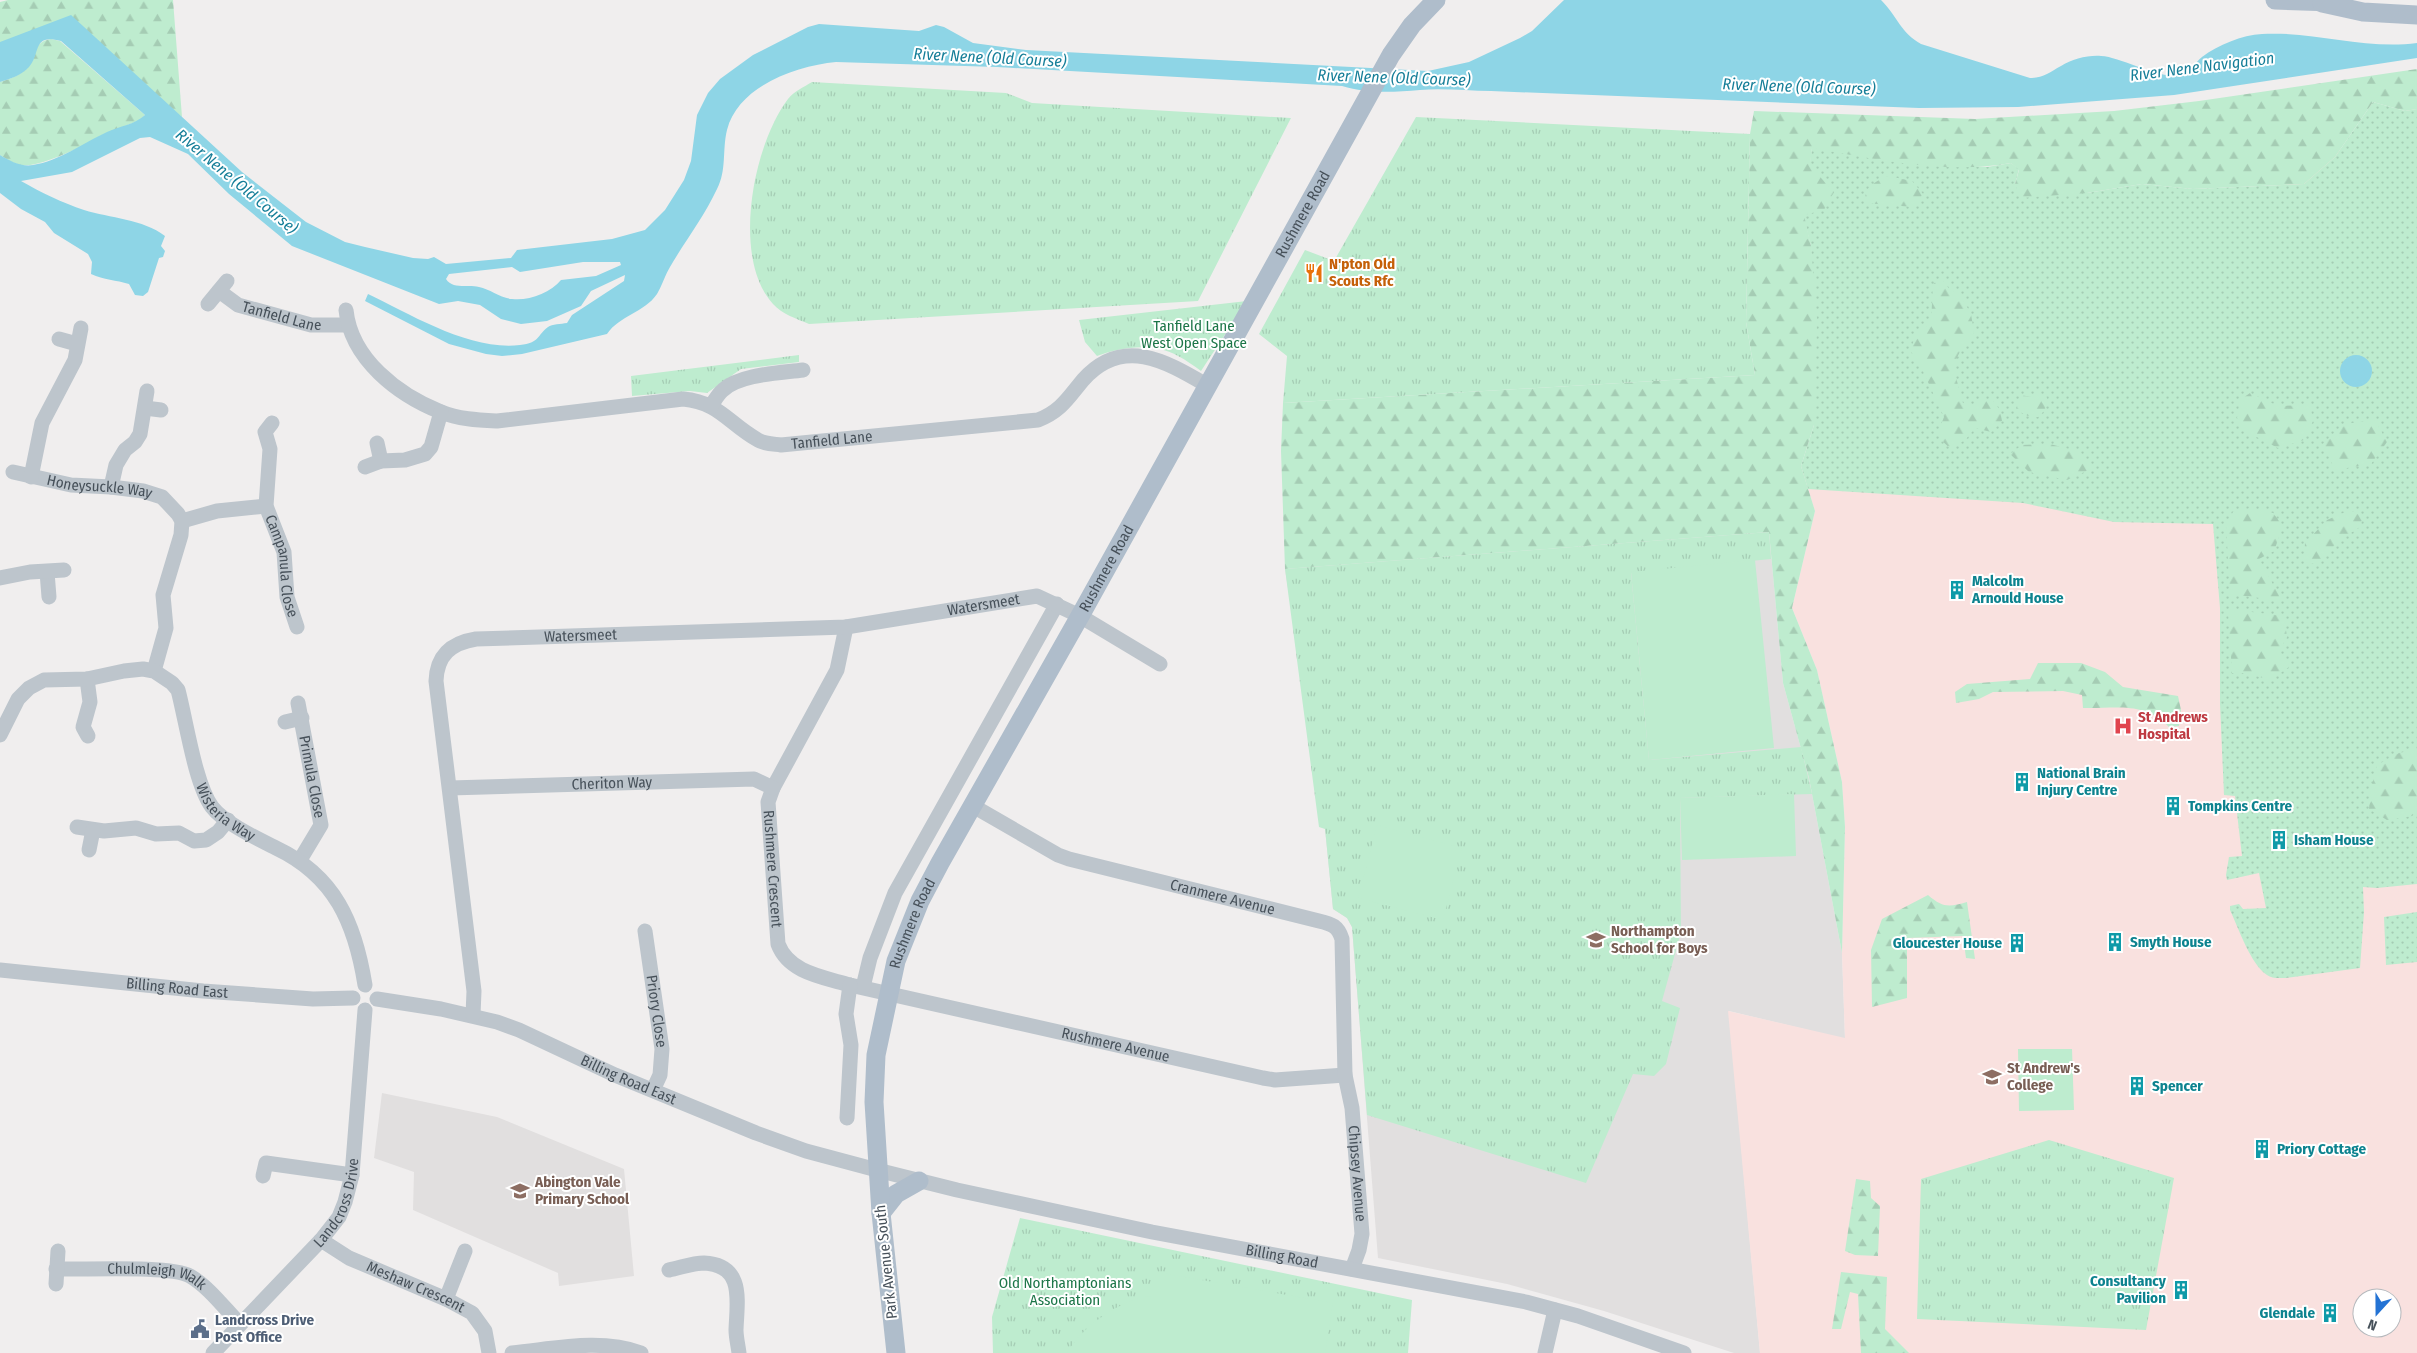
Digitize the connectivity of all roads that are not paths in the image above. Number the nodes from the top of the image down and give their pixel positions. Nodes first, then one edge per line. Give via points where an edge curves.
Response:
1 (1436, 0) edge
2 (2275, 0) edge
3 (2368, 0) edge
4 (2322, 3) junction
5 (2417, 15) edge
6 (208, 304) dead end
7 (81, 328) dead end
8 (59, 339) dead end
9 (77, 344) junction
10 (803, 370) dead end
11 (1208, 386) junction
12 (148, 391) dead end
13 (711, 406) junction
14 (145, 408) junction
15 (161, 410) dead end
16 (441, 412) junction
17 (272, 423) dead end
18 (377, 443) dead end
19 (381, 461) junction
20 (365, 467) dead end
21 (13, 472) dead end
22 (31, 477) junction
23 (111, 487) junction
24 (266, 506) junction
25 (182, 522) junction
26 (64, 570) dead end
27 (47, 572) junction
28 (0, 578) edge
29 (49, 597) dead end
30 (1057, 604) junction
31 (1080, 616) junction
32 (297, 626) dead end
33 (846, 626) junction
34 (1160, 664) dead end
35 (154, 671) junction
36 (87, 679) junction
37 (298, 703) dead end
38 (302, 718) junction
39 (285, 722) dead end
40 (0, 736) edge
41 (88, 736) dead end
42 (450, 788) junction
43 (773, 788) junction
44 (974, 806) junction
45 (228, 820) junction
46 (77, 827) dead end
47 (93, 830) junction
48 (89, 850) dead end
49 (300, 860) junction
50 (645, 931) dead end
51 (0, 970) edge
52 (365, 985) junction
53 (857, 986) junction
54 (888, 993) junction
55 (353, 998) junction
56 (378, 999) junction
57 (365, 1010) junction
58 (473, 1015) junction
59 (1345, 1075) junction
60 (653, 1090) junction
61 (847, 1118) dead end
62 (266, 1164) dead end
63 (877, 1170) junction
64 (352, 1175) junction
65 (919, 1180) junction
66 (881, 1213) junction
67 (322, 1240) junction
68 (58, 1251) dead end
69 (465, 1251) dead end
70 (1352, 1269) junction
71 (669, 1270) dead end
72 (446, 1299) junction
73 (1555, 1310) junction
74 (240, 1324) junction
75 (616, 1349) edge
76 (213, 1353) edge
77 (489, 1353) edge
78 (512, 1353) edge
79 (640, 1353) edge
80 (739, 1353) edge
81 (896, 1353) edge
82 (1545, 1353) edge
83 (1684, 1353) edge

1 - 11 main road, Rushmere Road via 1412,25 1387,63
2 - 4 main road
3 - 4 main road
4 - 5 main road via 2363,12
6 - 16 street, Tanfield Lane via 223,286 238,305 310,325 347,318 370,363 392,385
7 - 9 street, Honeysuckle Way
8 - 9 street
9 - 22 street, Honeysuckle Way via 75,360 42,422
10 - 13 street via 781,380 732,383 722,390
11 - 13 street, Tanfield Lane via 1159,359 1119,358 1097,367 1054,414 1038,420 781,445 760,442
11 - 31 main road, Rushmere Road
12 - 14 street
13 - 16 street, Tanfield Lane via 699,400 683,399 497,421 472,420
14 - 15 street
14 - 23 street via 140,434 116,465
16 - 19 street via 431,447 424,454 405,460
17 - 24 street, Campanula Close via 265,432 270,449
18 - 19 street
19 - 20 street
21 - 22 street, Honeysuckle Way
22 - 23 street, Honeysuckle Way via 71,485
23 - 25 street, Honeysuckle Way via 162,497
24 - 25 street, Campanula Close via 217,510
24 - 32 street, Campanula Close via 284,552 287,597
25 - 35 street via 164,596 166,628
26 - 27 street
27 - 28 street
27 - 29 street
30 - 31 street, Watersmeet
30 - 33 street, Watersmeet via 1044,598 1029,597
30 - 53 street, Rushmere Road via 907,870
31 - 34 street, Watersmeet
31 - 44 main road, Rushmere Road
33 - 42 street, Watersmeet via 464,641 451,647 437,669
33 - 43 street, Rushmere Crescent via 837,670
35 - 36 street via 124,671
35 - 45 street, Wisteria Way via 178,690 199,778 212,807
36 - 40 street via 44,680 29,688 18,699
36 - 41 street via 90,702 83,728
37 - 38 street, Primula Close
38 - 39 street, Primula Close
38 - 49 street, Primula Close via 321,824
42 - 43 street, Cheriton Way via 754,779
42 - 58 street, Watersmeet via 474,991
43 - 53 street, Rushmere Crescent via 768,812 778,944 783,956 801,969
44 - 54 main road, Rushmere Road via 920,901 896,960
44 - 59 street, Cranmere Avenue via 1069,859 1332,924 1342,939
45 - 47 street via 206,840 194,841 179,833 156,834 136,828 104,832
45 - 49 street, Wisteria Way via 256,839
46 - 47 street
47 - 48 street
49 - 52 street, Wisteria Way via 320,877 340,904 354,940
50 - 60 street, Priory Close via 662,1049 660,1075
51 - 55 street, Billing Road East via 212,992 313,999
52 - 55 street via 358,987
52 - 56 street via 372,987
53 - 54 street, Rushmere Crescent
53 - 61 street, Rushmere Road via 846,1014 851,1036
54 - 59 street, Rushmere Avenue via 1263,1078
54 - 63 main road, Rushmere Road via 874,1080
55 - 57 street via 355,1004
56 - 57 street
56 - 58 street, Billing Road East
57 - 64 street, Landcross Drive
58 - 60 street, Billing Road East via 519,1030
59 - 70 street, Chipsey Avenue via 1352,1108 1362,1234
60 - 63 street, Billing Road East via 806,1151
62 - 64 street
63 - 65 street, Billing Road
63 - 66 main road, Park Avenue South
64 - 67 street, Landcross Drive via 339,1217
65 - 66 main road via 896,1194
65 - 70 street, Billing Road via 1143,1230
66 - 81 main road, Park Avenue South
67 - 72 street, Meshaw Crescent via 349,1258
67 - 74 street, Landcross Drive
68 - 74 street, Chulmleigh Walk via 56,1277 162,1271 184,1274 202,1286
69 - 72 street
70 - 73 street, Billing Road
71 - 80 street via 704,1263 716,1266 733,1278 738,1296 736,1332
72 - 77 street, Meshaw Crescent via 477,1318 485,1330
73 - 82 street
73 - 83 street, Billing Road
74 - 76 street, Landcross Drive
75 - 78 street via 598,1345
75 - 79 street

